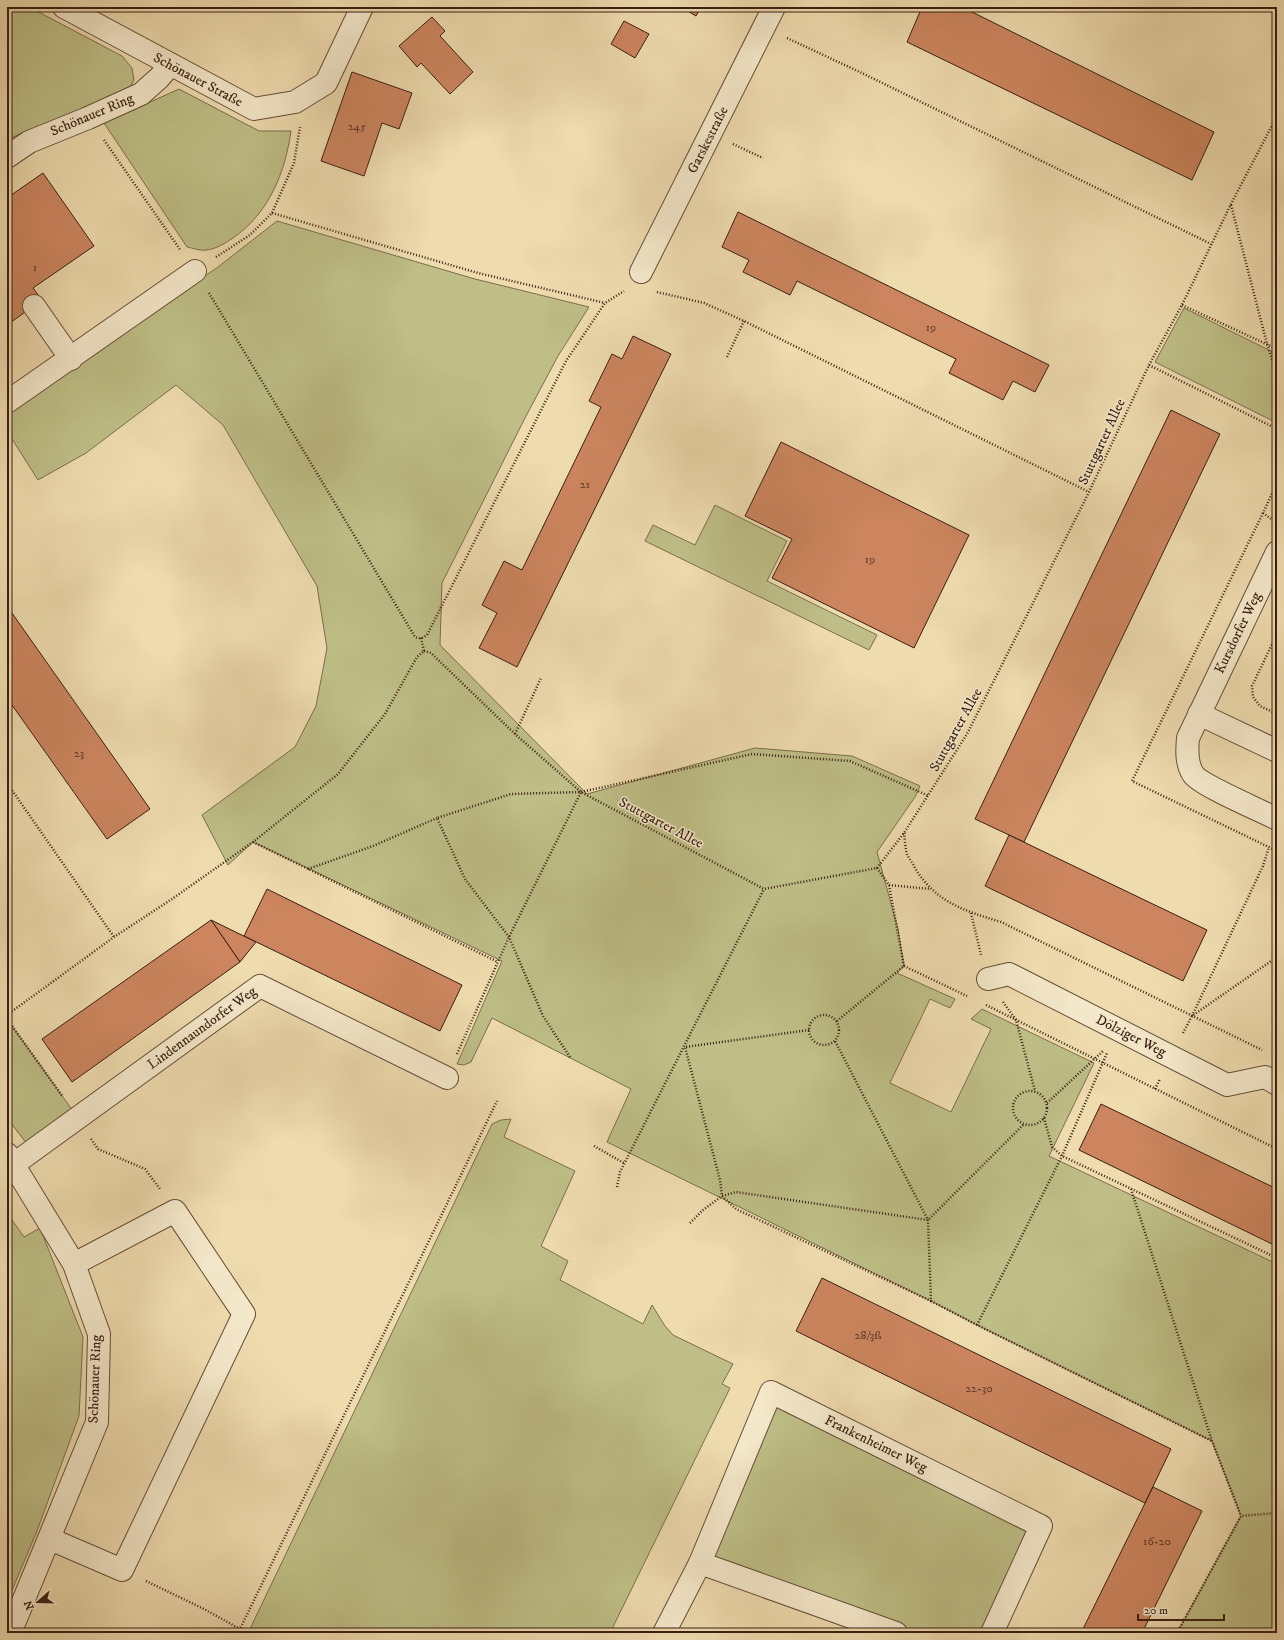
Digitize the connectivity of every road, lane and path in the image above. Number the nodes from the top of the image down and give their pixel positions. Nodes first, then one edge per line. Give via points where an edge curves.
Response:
1 (64, 7) edge
2 (362, 7) edge
3 (774, 7) edge
4 (764, 27) junction
5 (170, 65) junction
6 (295, 102) junction
7 (1277, 116) edge
8 (88, 118) junction
9 (711, 133) junction
10 (7, 157) edge
11 (763, 158) dead end
12 (1231, 204) junction
13 (272, 213) junction
14 (1211, 244) junction
15 (195, 271) junction
16 (641, 272) dead end
17 (626, 290) dead end
18 (654, 291) dead end
19 (605, 303) junction
20 (1182, 305) junction
21 (34, 306) dead end
22 (744, 321) junction
23 (1267, 344) junction
24 (1277, 349) edge
25 (727, 357) dead end
26 (71, 359) junction
27 (1150, 365) junction
28 (1277, 374) edge
29 (7, 402) edge
30 (1277, 429) edge
31 (1277, 484) edge
32 (1090, 492) junction
33 (1277, 523) edge
34 (1277, 552) edge
35 (1277, 634) edge
36 (421, 638) junction
37 (424, 651) junction
38 (541, 678) dead end
39 (1199, 714) junction
40 (1277, 714) edge
41 (514, 734) junction
42 (1277, 751) edge
43 (7, 783) edge
44 (581, 792) junction
45 (929, 796) junction
46 (437, 818) junction
47 (1277, 819) edge
48 (904, 833) junction
49 (253, 842) junction
50 (1269, 847) dead end
51 (877, 868) junction
52 (308, 869) junction
53 (889, 885) junction
54 (764, 889) junction
55 (930, 889) junction
56 (971, 913) junction
57 (114, 937) junction
58 (509, 937) junction
59 (1277, 957) edge
60 (498, 962) junction
61 (904, 966) junction
62 (988, 979) joint
63 (973, 999) dead end
64 (979, 1002) dead end
65 (7, 1014) edge
66 (1192, 1016) junction
67 (1016, 1020) junction
68 (837, 1021) junction
69 (809, 1030) junction
70 (1115, 1037) junction
71 (835, 1041) junction
72 (684, 1047) junction
73 (1263, 1051) dead end
74 (1171, 1056) junction
75 (570, 1057) dead end
76 (1094, 1059) junction
77 (1102, 1063) junction
78 (447, 1078) joint
79 (1277, 1084) edge
80 (1155, 1089) junction
81 (1035, 1091) junction
82 (497, 1101) dead end
83 (1047, 1103) junction
84 (1044, 1118) junction
85 (1024, 1124) junction
86 (594, 1146) dead end
87 (1277, 1148) edge
88 (1062, 1156) junction
89 (11, 1159) edge
90 (624, 1163) junction
91 (617, 1187) dead end
92 (1131, 1189) junction
93 (722, 1196) junction
94 (928, 1220) junction
95 (690, 1223) dead end
96 (1277, 1258) edge
97 (74, 1264) junction
98 (931, 1300) junction
99 (977, 1325) junction
100 (1212, 1441) junction
101 (1277, 1513) edge
102 (1241, 1516) junction
103 (50, 1538) junction
104 (700, 1563) junction
105 (122, 1570) junction
106 (240, 1628) junction
107 (10, 1633) edge
108 (238, 1633) edge
109 (664, 1633) edge
110 (896, 1633) edge
111 (992, 1633) edge
112 (1177, 1633) edge

1 - 5 street, Schönauer Straße
2 - 6 street, Schönauer Straße via 326,83
3 - 4 street, Garskestraße
4 - 9 street, Garskestraße
4 - 14 path
5 - 6 street, Schönauer Straße via 254,109
5 - 8 street, Schönauer Ring via 141,94
6 - 13 path via 300,126 294,163
7 - 12 path, Stuttgarter Allee
8 - 10 street, Schönauer Ring via 29,142
8 - 15 path
9 - 11 path
9 - 16 street, Garskestraße
12 - 14 path, Stuttgarter Allee
12 - 23 path
13 - 15 path via 250,235
13 - 19 path via 478,273
14 - 20 path, Stuttgarter Allee
15 - 26 street
15 - 36 path via 415,636
17 - 19 path
18 - 22 path via 704,303
19 - 36 path via 566,361 427,635
20 - 23 path
20 - 27 path, Stuttgarter Allee
21 - 26 street
22 - 25 path
22 - 32 path
23 - 24 path
23 - 28 path
26 - 29 street
27 - 30 path
27 - 32 path, Stuttgarter Allee
31 - 33 path via 1263,513
32 - 45 path, Stuttgarter Allee via 967,734
34 - 39 street, Kursdorfer Weg
35 - 40 path via 1252,686 1253,697 1260,706
36 - 37 path
37 - 41 path, Stuttgarter Allee via 431,653
37 - 49 path via 385,714 338,774
38 - 41 path
39 - 42 street
39 - 47 street, Kursdorfer Weg via 1188,738 1187,754 1193,774 1208,785
41 - 44 path, Stuttgarter Allee
43 - 57 path
44 - 45 path via 752,754 850,761
44 - 46 path via 511,794
44 - 54 path, Stuttgarter Allee
44 - 58 path
45 - 48 path, Stuttgarter Allee
46 - 52 path via 373,846
46 - 58 path via 465,879
48 - 51 path, Stuttgarter Allee
48 - 55 path via 907,854
49 - 52 path
49 - 57 path
50 - 66 path via 1263,866
51 - 53 path
51 - 54 path
52 - 60 path
53 - 55 path
53 - 61 path
54 - 72 path
55 - 56 path via 949,903
56 - 62 path
56 - 66 path via 1001,922
57 - 65 path
58 - 60 path
58 - 75 path via 543,1016
59 - 66 path
60 - 78 path
61 - 63 path
61 - 68 path
62 - 70 street, Dölziger Weg via 1008,974
64 - 67 path
66 - 73 path
66 - 74 path
67 - 76 path
67 - 81 path
68 - 69 path via 830,1016 816,1017 810,1023
68 - 71 path via 840,1027
69 - 71 path via 815,1043 829,1045
69 - 72 path
70 - 74 street, Dölziger Weg
70 - 76 path
70 - 77 path
71 - 94 path
72 - 90 path
72 - 93 path via 720,1180
74 - 79 street, Dölziger Weg via 1227,1085 1264,1077
74 - 80 path
76 - 77 path
76 - 83 path
77 - 80 path
77 - 88 path
78 - 89 street, Lindennaundorfer Weg via 260,986
80 - 87 path
81 - 83 path via 1042,1095
81 - 85 path via 1026,1091 1014,1102 1013,1111 1017,1119
82 - 106 path
83 - 84 path via 1048,1111
84 - 85 path via 1039,1124
84 - 88 path via 1052,1147
85 - 94 path
86 - 90 path
88 - 92 path
88 - 99 path
89 - 97 street, Schönauer Ring
90 - 91 path
92 - 96 path
92 - 100 path
93 - 94 path via 736,1192
93 - 95 path
93 - 98 path via 736,1209
94 - 98 path
97 - 103 street, Schönauer Ring via 99,1334 97,1422
97 - 105 street via 176,1211 244,1314
98 - 99 path
99 - 100 path
100 - 102 path
101 - 102 path
102 - 112 path
103 - 105 street
103 - 107 street, Schönauer Ring
104 - 109 street, Frankenheimer Weg
104 - 110 street
104 - 111 street, Frankenheimer Weg via 771,1392 1041,1526
105 - 106 path
106 - 108 path

